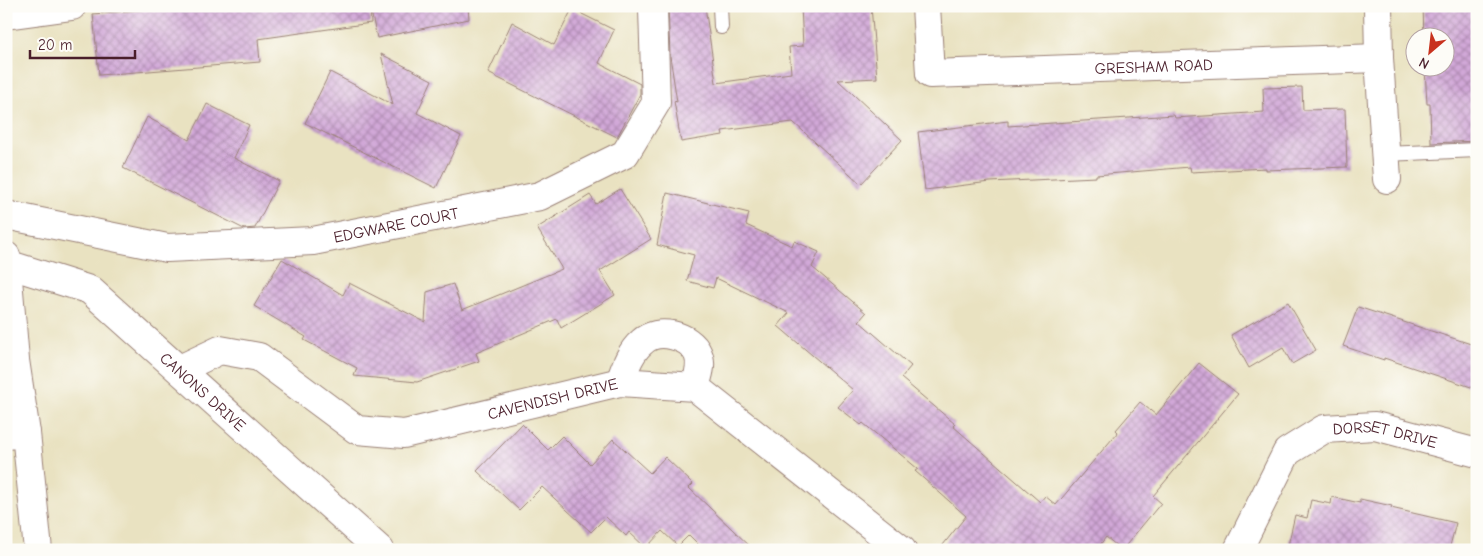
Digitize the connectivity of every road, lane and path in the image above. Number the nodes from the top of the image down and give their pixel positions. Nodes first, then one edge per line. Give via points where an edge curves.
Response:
1 (72, 6) edge
2 (720, 6) edge
3 (926, 6) edge
4 (1378, 6) edge
5 (653, 10) dead end
6 (6, 14) edge
7 (722, 27) dead end
8 (1380, 58) junction
9 (1477, 150) edge
10 (1386, 166) joint
11 (6, 216) edge
12 (7, 260) edge
13 (180, 369) junction
14 (620, 382) junction
15 (695, 387) junction
16 (16, 434) edge
17 (1477, 453) edge
18 (900, 549) edge
19 (38, 550) edge
20 (380, 550) edge
21 (1238, 550) edge

1 - 6 street
2 - 7 lane
3 - 8 street, GRESHAM ROAD via 930,74
4 - 8 street
5 - 11 street, EDGWARE COURT via 656,103 625,154 540,196 313,241 167,248
8 - 10 street
9 - 10 lane
12 - 13 street, CANONS DRIVE via 90,290
12 - 16 street via 15,360
13 - 14 street, CAVENDISH DRIVE via 220,350 259,357 357,430 404,434
13 - 20 street, CANONS DRIVE
14 - 15 street, CAVENDISH DRIVE
14 - 15 street via 635,349 643,340 658,334 689,342 698,353 701,367
15 - 18 street
16 - 19 street
17 - 21 street, DORSET DRIVE via 1375,426 1324,429 1287,452

